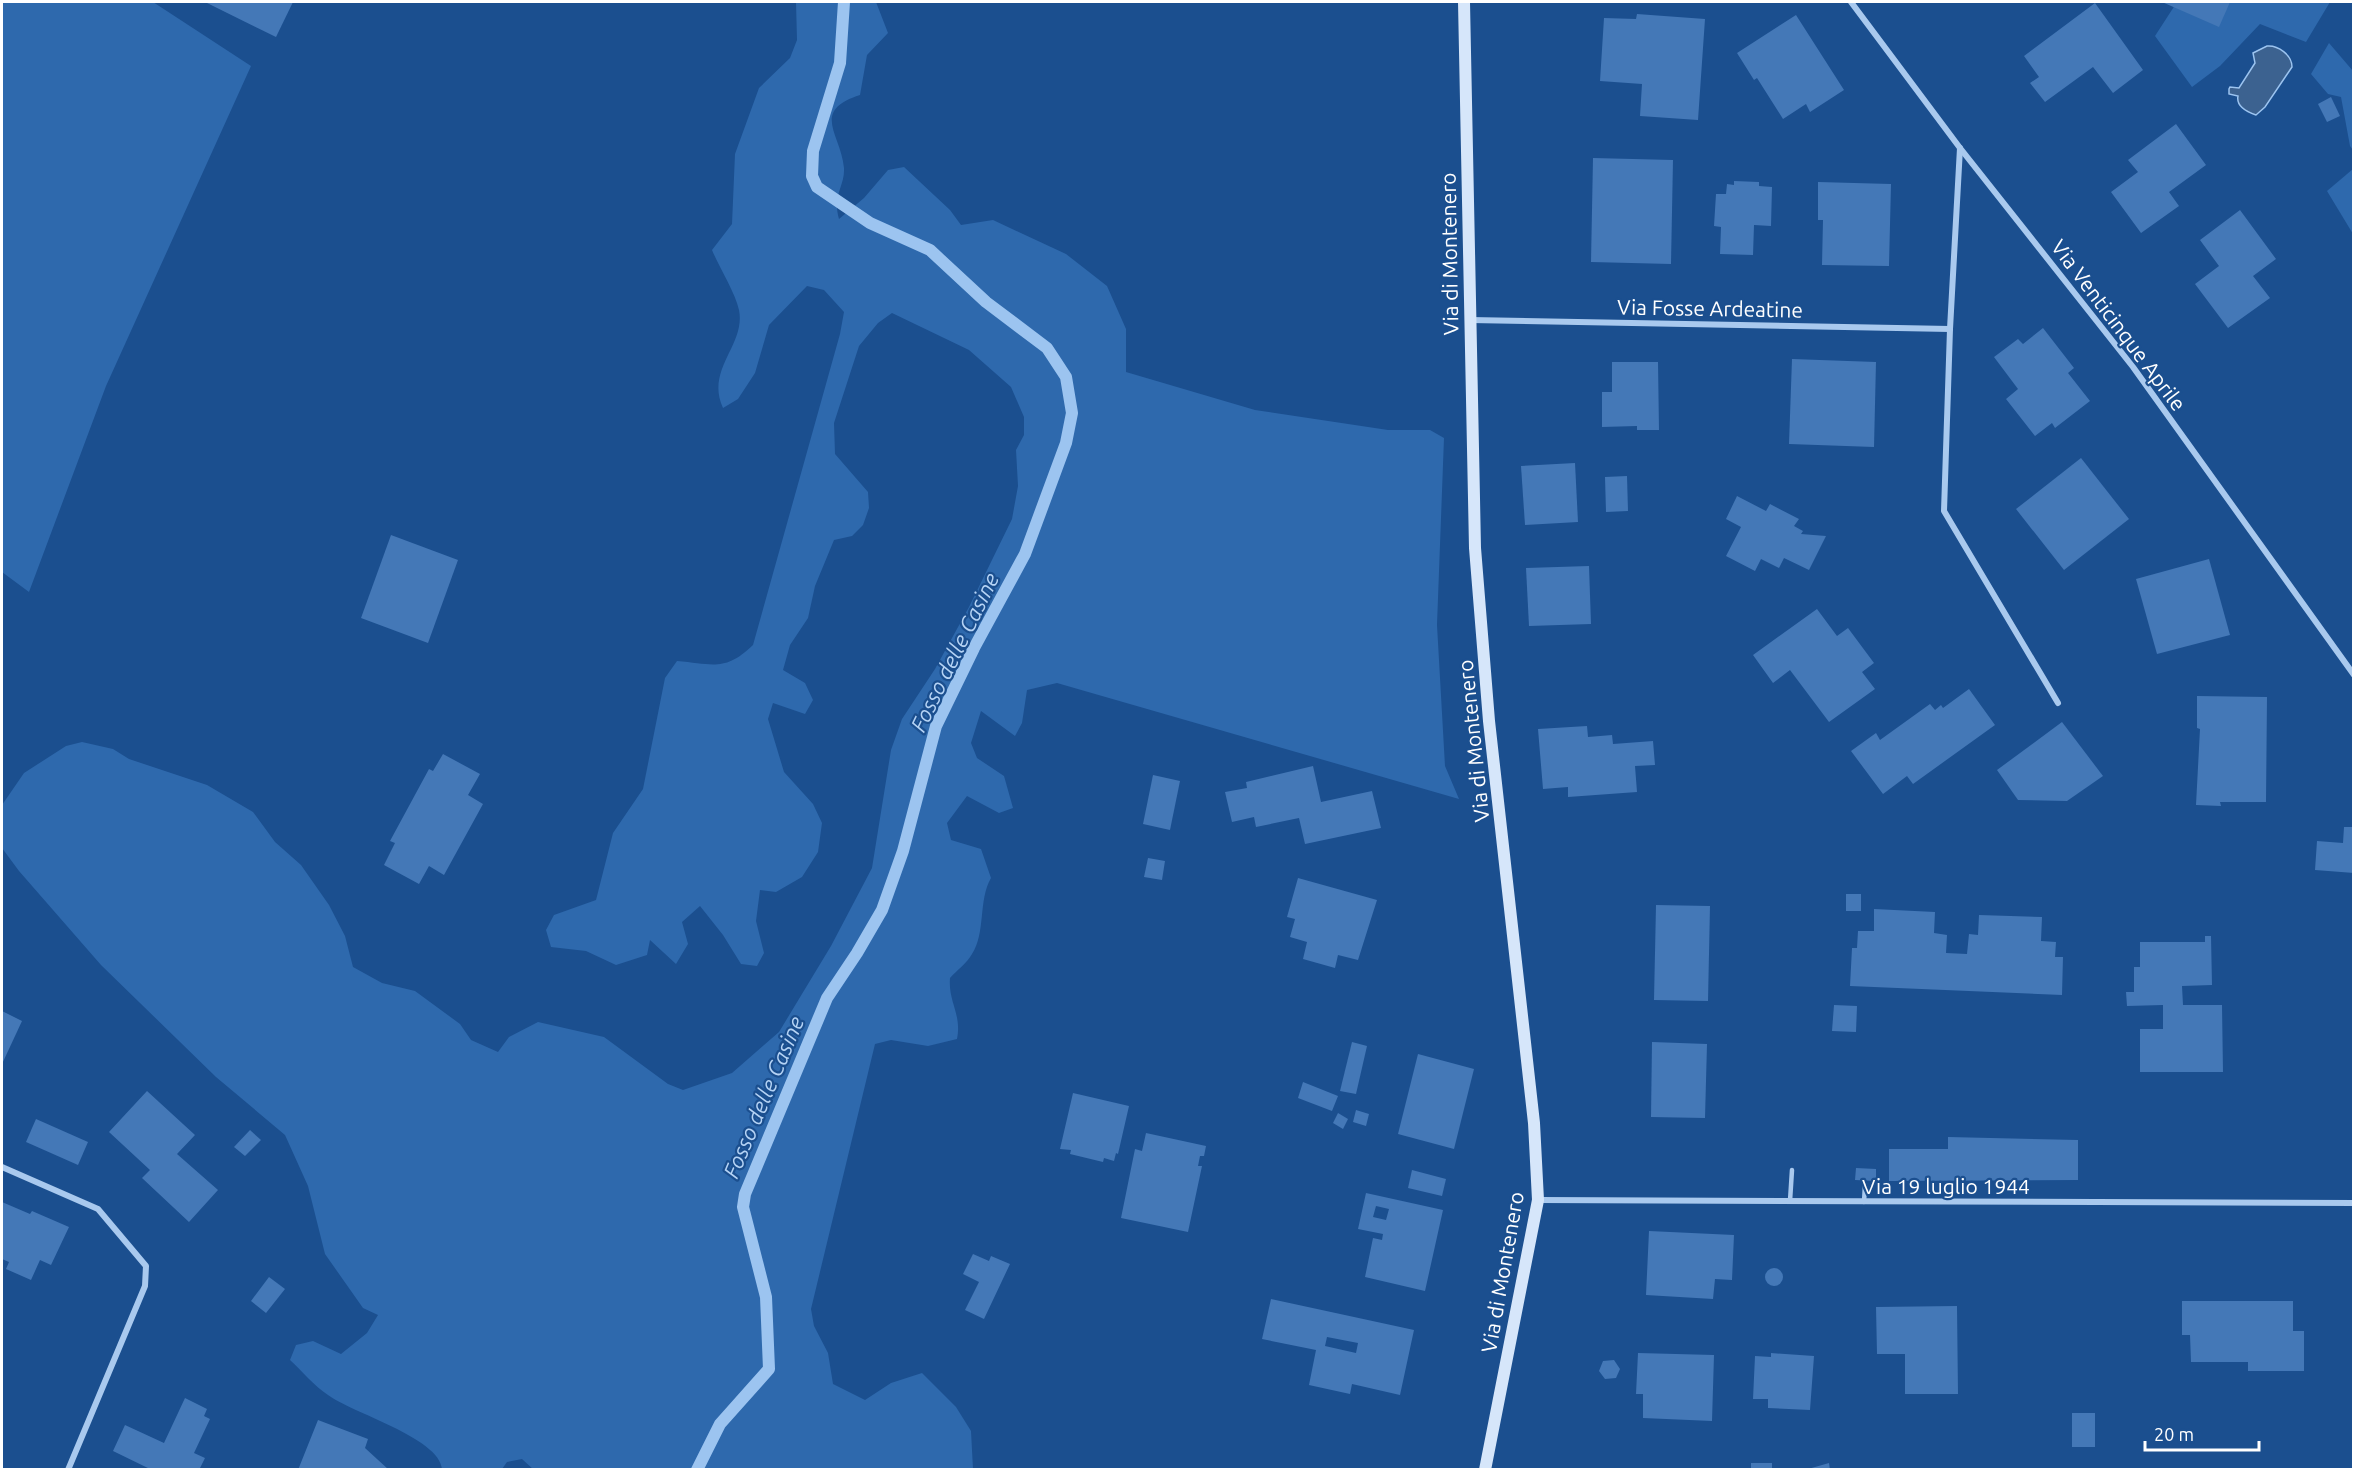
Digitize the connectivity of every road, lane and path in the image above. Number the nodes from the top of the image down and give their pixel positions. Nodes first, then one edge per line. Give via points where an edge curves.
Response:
1 (1464, 2) edge
2 (1851, 2) edge
3 (1960, 148) junction
4 (1470, 320) junction
5 (1950, 329) junction
6 (2354, 675) edge
7 (2058, 703) dead end
8 (2, 1167) edge
9 (1792, 1170) dead end
10 (1865, 1184) dead end
11 (1538, 1200) junction
12 (1790, 1202) junction
13 (1864, 1202) junction
14 (2354, 1203) edge
15 (68, 1470) edge
16 (1485, 1470) edge

1 - 4 street, Via di Montenero
2 - 3 street, Via Venticinque Aprile
3 - 5 street
3 - 6 street, Via Venticinque Aprile via 2133,367
4 - 5 street, Via Fosse Ardeatine
4 - 11 street, Via di Montenero via 1475,548 1489,721 1534,1123
5 - 7 street via 1944,511
8 - 15 street via 98,1209 146,1266 145,1286
9 - 12 lane
10 - 13 lane
11 - 12 street, Via 19 luglio 1944
11 - 16 street, Via di Montenero
12 - 13 street, Via 19 luglio 1944
13 - 14 street, Via 19 luglio 1944

